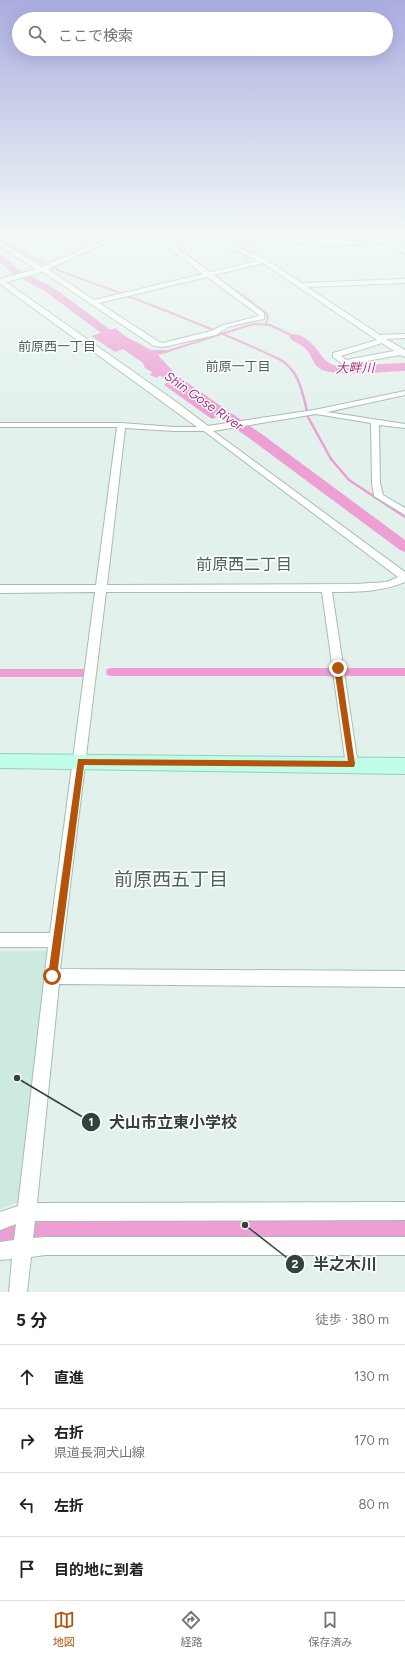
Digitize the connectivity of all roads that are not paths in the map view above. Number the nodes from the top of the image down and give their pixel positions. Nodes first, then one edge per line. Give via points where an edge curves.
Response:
1 (19, 294) edge
2 (83, 294) edge
3 (127, 294) edge
4 (235, 294) edge
5 (316, 294) edge
6 (94, 302) junction
7 (405, 336) edge
8 (381, 339) junction
9 (403, 353) edge
10 (405, 393) edge
11 (314, 412) junction
12 (375, 422) junction
13 (0, 425) edge
14 (121, 425) junction
15 (405, 426) edge
16 (206, 429) junction
17 (405, 512) edge
18 (405, 577) edge
19 (326, 587) junction
20 (101, 588) junction
21 (0, 589) edge
22 (0, 761) edge
23 (80, 762) junction
24 (352, 764) junction
25 (405, 766) edge
26 (0, 940) edge
27 (56, 940) junction
28 (52, 976) junction
29 (405, 978) edge
30 (405, 1211) edge
31 (26, 1214) junction
32 (0, 1220) edge
33 (23, 1244) junction
34 (405, 1246) edge
35 (0, 1250) edge
36 (18, 1292) edge

1 - 16 street
2 - 6 street
3 - 6 street
4 - 6 street via 262,314 262,318 247,320 216,332 164,345 157,344
5 - 8 street
7 - 8 street
8 - 9 street
8 - 9 street via 336,355 344,363
10 - 11 street
11 - 12 street
11 - 16 street
12 - 15 street
12 - 17 street via 376,483 379,496
13 - 14 street
14 - 16 street
14 - 20 street
16 - 18 street
18 - 19 street via 377,587
19 - 20 street
19 - 24 street
20 - 21 street
20 - 23 street
22 - 23 main road
23 - 24 main road
23 - 27 street
24 - 25 main road
26 - 27 street
27 - 28 street
28 - 29 street
28 - 31 street
30 - 31 street
31 - 32 street
31 - 33 street
33 - 34 street
33 - 35 street
33 - 36 street

